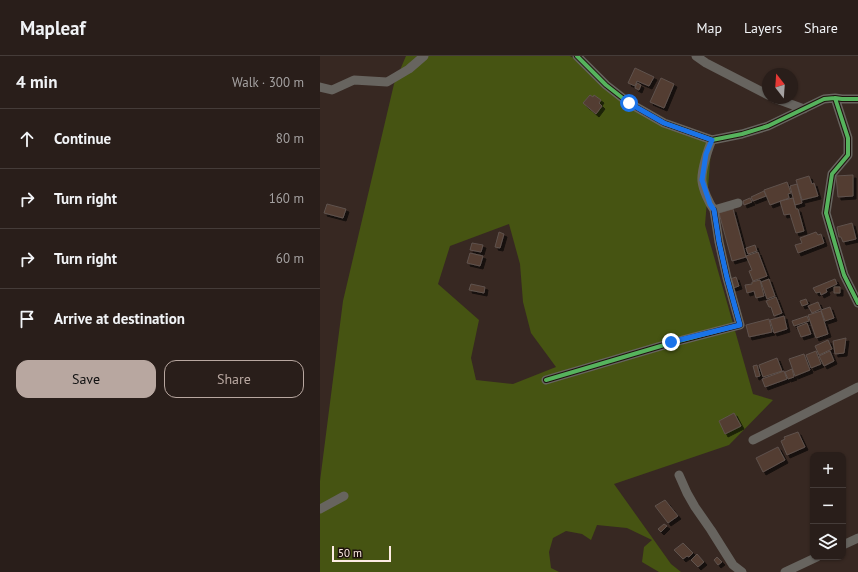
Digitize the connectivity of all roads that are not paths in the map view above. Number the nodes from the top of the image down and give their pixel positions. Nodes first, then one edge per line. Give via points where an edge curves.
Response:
1 (424, 56) edge
2 (577, 56) edge
3 (696, 56) edge
4 (320, 87) edge
5 (762, 92) edge
6 (835, 98) junction
7 (858, 99) edge
8 (790, 104) edge
9 (804, 109) junction
10 (712, 140) junction
11 (738, 203) dead end
12 (714, 210) junction
13 (858, 303) edge
14 (546, 380) dead end
15 (858, 386) edge
16 (753, 440) dead end
17 (680, 475) dead end
18 (344, 496) dead end
19 (320, 509) edge
20 (858, 538) edge
21 (846, 544) edge
22 (811, 560) edge
23 (742, 572) edge
24 (786, 572) edge

1 - 4 street via 409,69 387,82 354,80 332,90
2 - 10 street via 606,85 629,103 664,123
3 - 5 street
6 - 7 street
6 - 9 street via 824,99
6 - 13 street via 848,138 848,155 832,174 826,213 844,275
8 - 9 street
9 - 10 street via 762,128
10 - 12 street via 706,154 702,180
11 - 12 street
12 - 14 street via 727,278 740,325 671,342
15 - 16 street
17 - 23 street via 695,507 733,565
18 - 19 street
20 - 21 street
22 - 24 street

